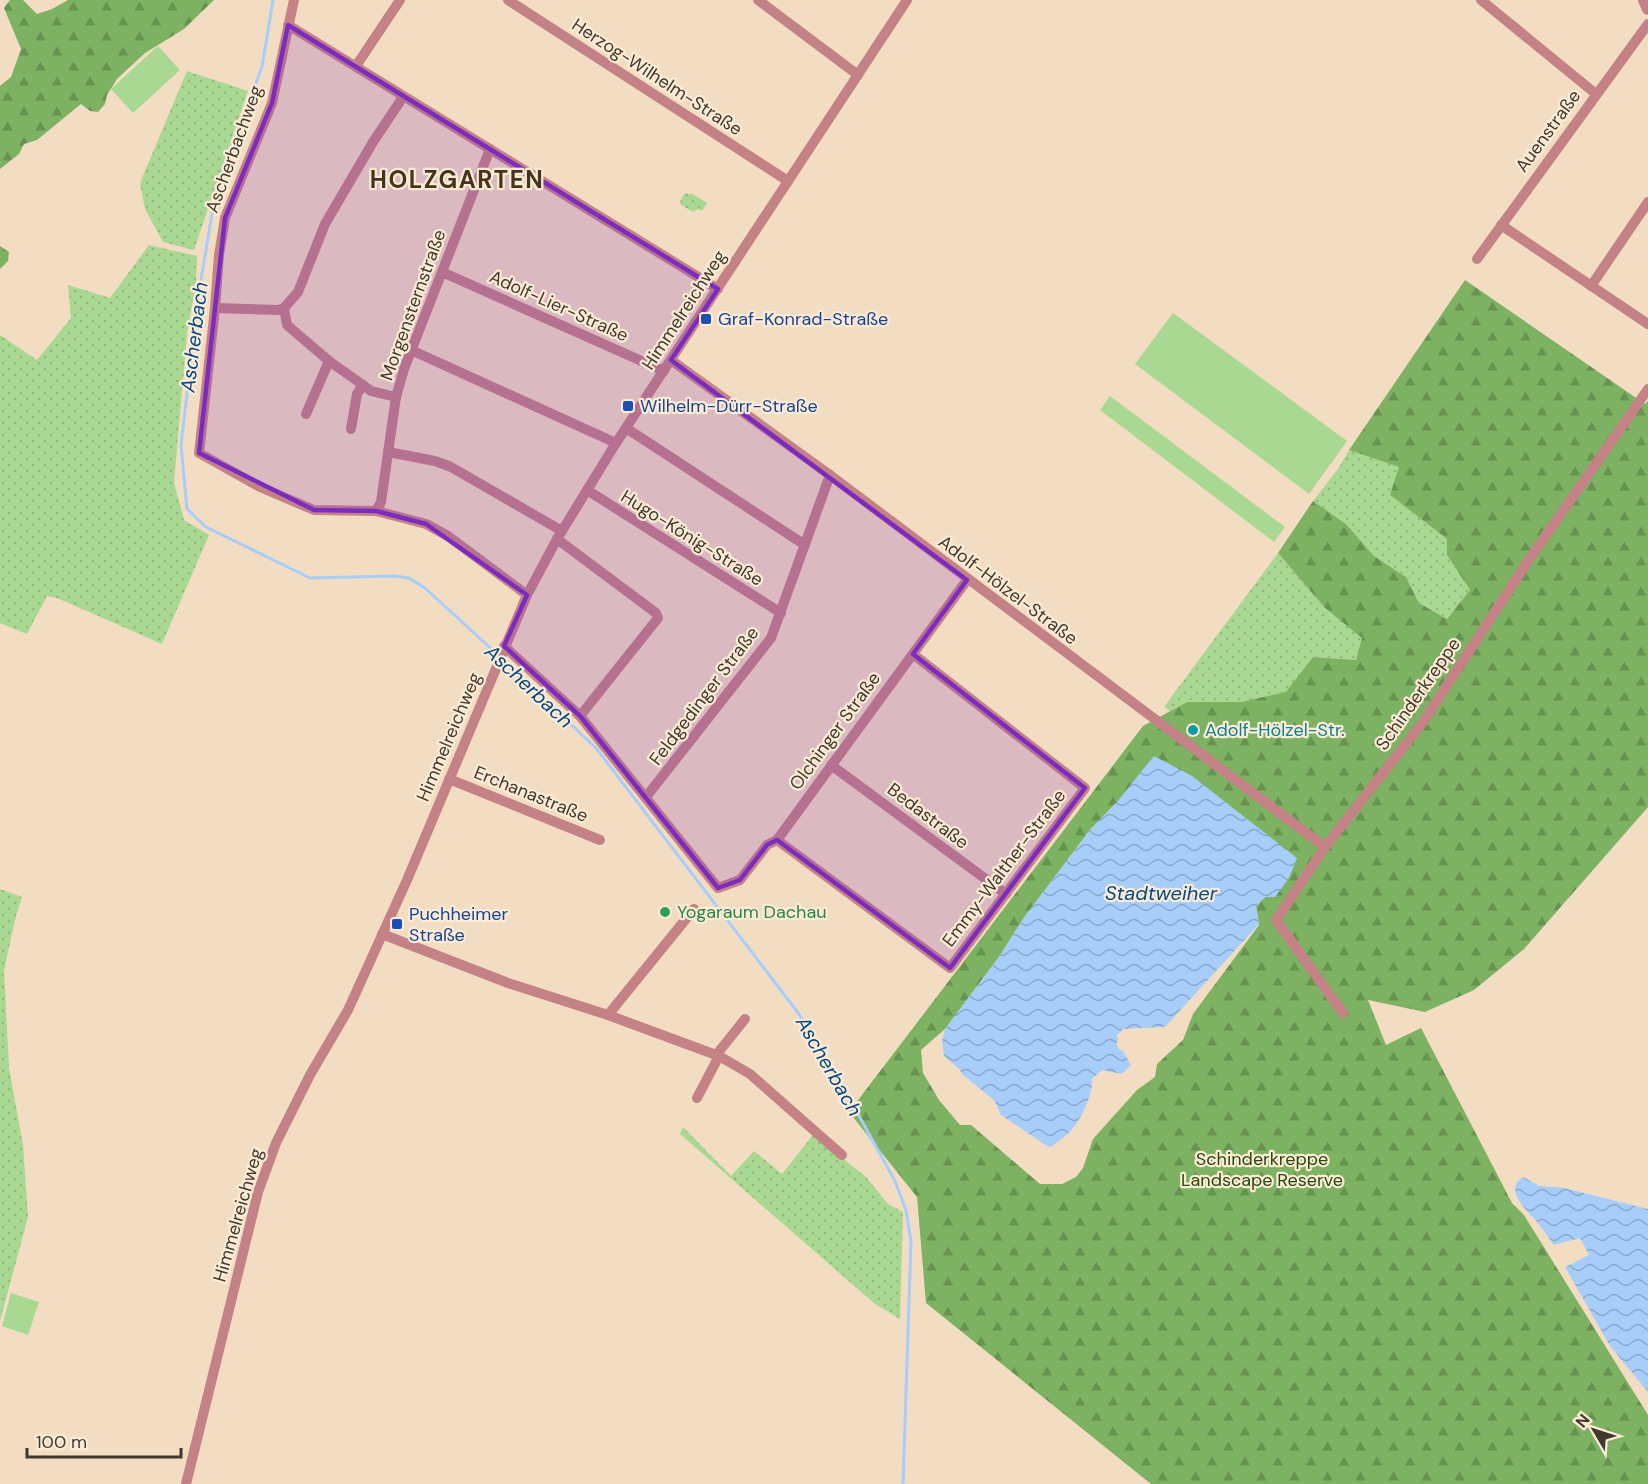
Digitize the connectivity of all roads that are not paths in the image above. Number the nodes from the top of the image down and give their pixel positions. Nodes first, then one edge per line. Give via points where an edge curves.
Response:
1 (294, 0) edge
2 (400, 0) edge
3 (508, 0) edge
4 (758, 0) edge
5 (907, 0) edge
6 (1481, 0) edge
7 (1644, 0) edge
8 (1648, 9) edge
9 (1648, 24) edge
10 (288, 25) junction
11 (356, 66) junction
12 (858, 75) junction
13 (1596, 94) junction
14 (403, 97) junction
15 (490, 150) junction
16 (788, 181) junction
17 (1648, 202) edge
18 (1501, 225) junction
19 (1477, 259) dead end
20 (442, 272) junction
21 (1591, 286) junction
22 (718, 289) junction
23 (215, 308) junction
24 (284, 309) junction
25 (1648, 324) edge
26 (411, 350) junction
27 (671, 360) junction
28 (329, 361) junction
29 (664, 371) junction
30 (363, 386) junction
31 (1648, 389) edge
32 (396, 397) junction
33 (306, 414) dead end
34 (626, 428) junction
35 (351, 429) dead end
36 (616, 443) junction
37 (388, 452) junction
38 (830, 476) junction
39 (587, 490) junction
40 (376, 511) junction
41 (560, 535) junction
42 (805, 545) junction
43 (967, 580) junction
44 (527, 595) junction
45 (780, 613) junction
46 (503, 649) junction
47 (913, 654) junction
48 (580, 716) junction
49 (831, 765) junction
50 (449, 779) junction
51 (646, 797) junction
52 (600, 840) dead end
53 (777, 840) junction
54 (1325, 847) junction
55 (1006, 894) junction
56 (694, 909) dead end
57 (382, 934) junction
58 (1343, 1013) dead end
59 (608, 1015) junction
60 (745, 1019) dead end
61 (718, 1055) junction
62 (697, 1098) dead end
63 (842, 1155) dead end
64 (186, 1484) edge

1 - 10 street, Ascherbachweg
2 - 11 street
3 - 16 street, Herzog-Wilhelm-Straße
4 - 12 street
5 - 12 street, Himmelreichweg
6 - 13 street
7 - 8 street
9 - 13 street, Auenstraße
10 - 11 street
10 - 23 street, Ascherbachweg via 272,103 225,218
11 - 14 street
12 - 16 street, Himmelreichweg
13 - 18 street, Auenstraße
14 - 15 street
14 - 24 street via 325,224 298,292
15 - 20 street, Morgensternstraße
15 - 22 street
16 - 22 street, Himmelreichweg
17 - 21 street
18 - 19 street, Auenstraße
18 - 21 street
20 - 26 street, Morgensternstraße
20 - 29 street, Adolf-Lier-Straße
21 - 25 street
22 - 27 street, Himmelreichweg
23 - 24 street
23 - 40 street, Ascherbachweg via 199,453 260,487 314,510
24 - 28 street via 287,325
26 - 32 street, Morgensternstraße
26 - 36 street
27 - 29 street, Himmelreichweg
27 - 38 street, Adolf-Hölzel-Straße
28 - 30 street
28 - 33 street
29 - 34 street, Himmelreichweg
30 - 32 street
30 - 35 street via 357,394
31 - 54 street, Schinderkreppe via 1530,558 1423,722
32 - 37 street, Morgensternstraße
34 - 36 street, Himmelreichweg
34 - 42 street
36 - 39 street, Himmelreichweg
37 - 40 street, Morgensternstraße via 381,502
37 - 41 street via 451,467
38 - 42 street, Feldgedinger Straße
38 - 43 street, Adolf-Hölzel-Straße
39 - 41 street, Himmelreichweg
39 - 45 street, Hugo-König-Straße
40 - 44 street via 426,524 448,536
41 - 44 street, Himmelreichweg
41 - 48 street via 658,618
42 - 45 street, Feldgedinger Straße
43 - 47 street, Olchinger Straße
43 - 54 street, Adolf-Hölzel-Straße
44 - 46 street, Himmelreichweg
45 - 51 street, Feldgedinger Straße via 771,638
46 - 48 street
46 - 50 street, Himmelreichweg
47 - 49 street, Olchinger Straße
47 - 55 street, Emmy-Walther-Straße via 1085,788
48 - 51 street
49 - 53 street, Olchinger Straße
49 - 55 street, Bedastraße
50 - 52 street, Erchanastraße
50 - 57 street, Himmelreichweg
51 - 53 street, Olchinger Straße via 718,888 740,880 767,845
53 - 55 street, Emmy-Walther-Straße via 950,968
54 - 58 street, Schinderkreppe via 1276,920
56 - 59 street
57 - 59 street via 508,983
57 - 64 street, Himmelreichweg via 348,1010 281,1129 258,1192
59 - 61 street
60 - 61 street
61 - 62 street
61 - 63 street via 750,1074

